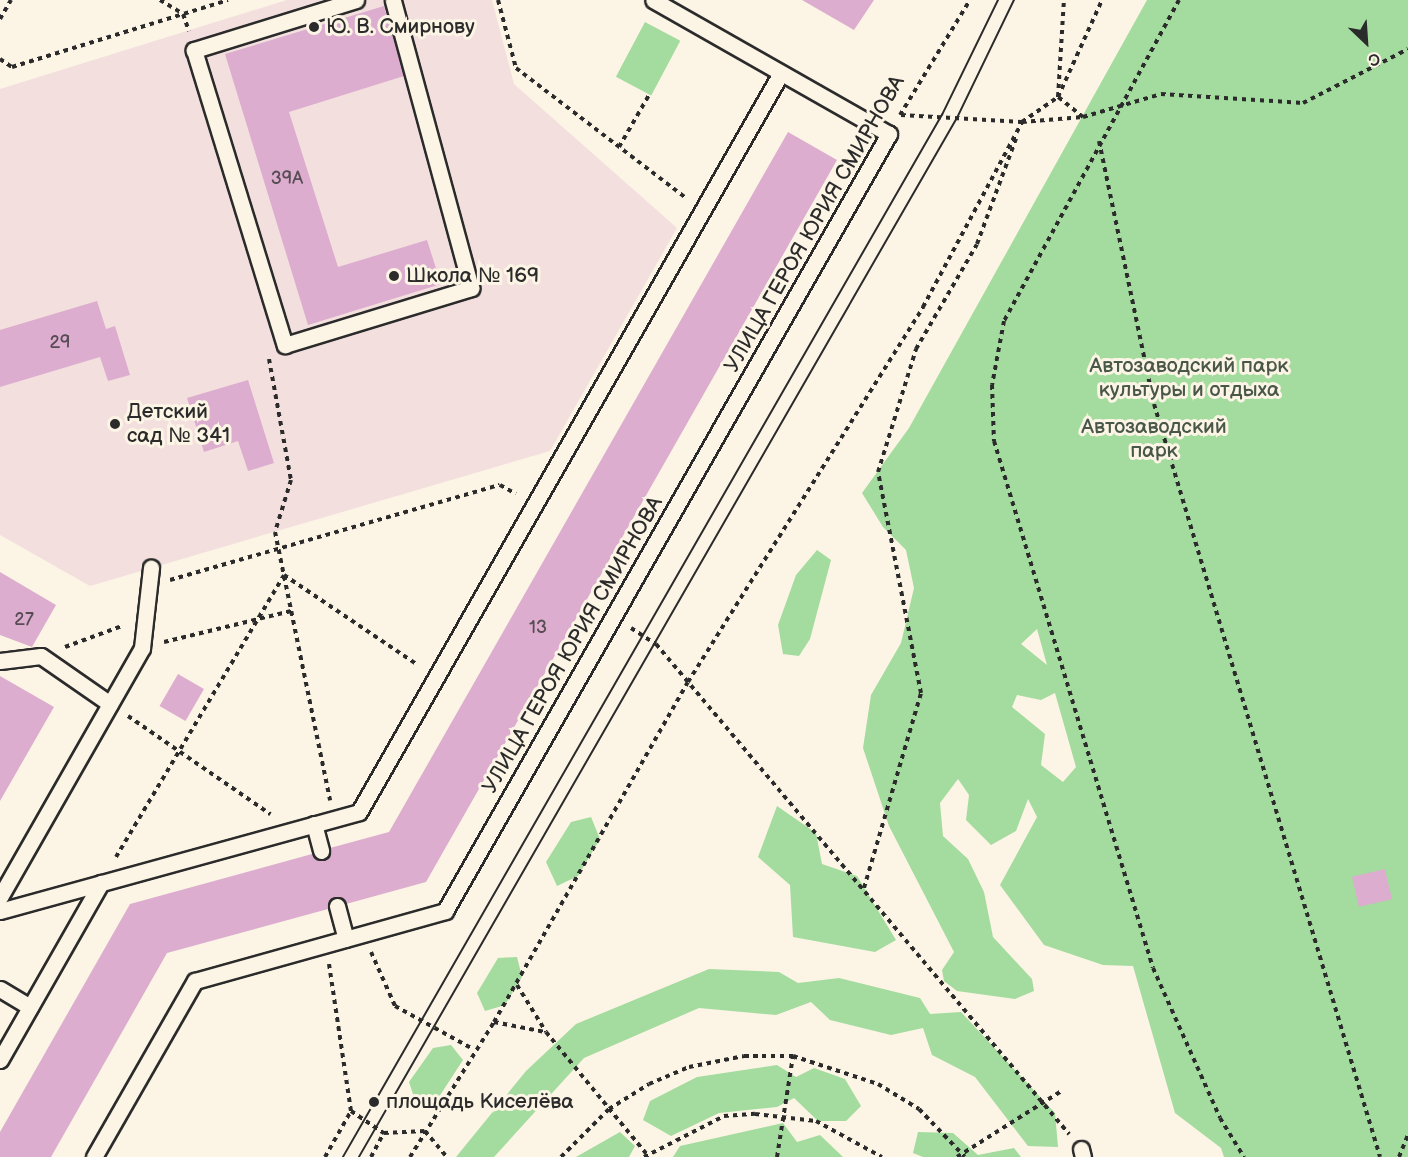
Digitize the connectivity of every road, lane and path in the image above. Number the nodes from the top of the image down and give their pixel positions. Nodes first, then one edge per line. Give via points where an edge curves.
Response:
1 (11, 0) edge
2 (160, 0) edge
3 (228, 0) edge
4 (356, 0) edge
5 (393, 0) edge
6 (498, 0) edge
7 (652, 0) edge
8 (970, 0) edge
9 (1064, 0) edge
10 (1102, 0) edge
11 (1179, 0) edge
12 (183, 14) junction
13 (0, 19) edge
14 (188, 30) dead end
15 (1408, 49) edge
16 (0, 59) edge
17 (781, 73) junction
18 (649, 95) dead end
19 (1058, 97) junction
20 (1118, 107) junction
21 (901, 115) junction
22 (1083, 117) junction
23 (1022, 122) junction
24 (889, 134) junction
25 (1099, 140) junction
26 (620, 147) junction
27 (703, 210) junction
28 (285, 345) junction
29 (536, 504) junction
30 (279, 549) junction
31 (151, 568) dead end
32 (284, 575) junction
33 (149, 586) junction
34 (291, 611) junction
35 (146, 618) junction
36 (613, 618) junction
37 (258, 619) junction
38 (142, 648) junction
39 (41, 656) junction
40 (0, 661) edge
41 (436, 677) junction
42 (688, 682) junction
43 (110, 704) junction
44 (179, 751) junction
45 (334, 819) junction
46 (314, 824) junction
47 (292, 830) junction
48 (321, 851) dead end
49 (6, 873) edge
50 (101, 883) junction
51 (864, 888) junction
52 (0, 897) edge
53 (337, 906) dead end
54 (0, 911) edge
55 (363, 934) junction
56 (346, 939) junction
57 (326, 945) junction
58 (517, 985) junction
59 (0, 990) edge
60 (30, 1006) junction
61 (494, 1022) junction
62 (546, 1032) junction
63 (473, 1049) junction
64 (794, 1056) junction
65 (0, 1060) edge
66 (1063, 1090) dead end
67 (1044, 1102) junction
68 (609, 1109) junction
69 (351, 1111) junction
70 (785, 1114) junction
71 (425, 1131) junction
72 (384, 1132) junction
73 (1408, 1135) edge
74 (1082, 1153) edge
75 (964, 1155) edge
76 (647, 1156) edge
77 (94, 1157) edge
78 (325, 1157) edge
79 (371, 1157) edge
80 (410, 1157) edge
81 (447, 1157) edge
82 (561, 1157) edge
83 (777, 1157) edge
84 (882, 1157) edge
85 (957, 1157) edge
86 (1244, 1157) edge
87 (1380, 1157) edge
88 (1398, 1157) edge

1 - 13 path
2 - 12 path
3 - 12 path
4 - 28 lane via 194,50
5 - 28 lane via 471,288
6 - 26 path via 516,68
7 - 17 lane
8 - 21 path, УЛИЦА ГЕРОЯ ЮРИЯ СМИРНОВА
9 - 19 path
10 - 19 path
11 - 20 path
12 - 14 path
12 - 16 path via 12,67
15 - 20 path via 1303,103 1161,94
17 - 24 lane
17 - 27 lane
18 - 26 path
19 - 22 path
19 - 23 path
20 - 22 path
20 - 25 path
21 - 23 path
21 - 24 path, УЛИЦА ГЕРОЯ ЮРИЯ СМИРНОВА
22 - 23 path
23 - 42 path via 923,308
23 - 51 path via 977,244 916,349 878,472 921,693
24 - 36 lane, УЛИЦА ГЕРОЯ ЮРИЯ СМИРНОВА
25 - 86 path via 1004,321 992,385 994,441 1153,968 1220,1118
25 - 87 path via 1154,404
26 - 27 path
27 - 29 lane
28 - 30 path via 267,362 291,480 275,532
29 - 30 path via 500,485
29 - 41 lane
30 - 32 path
30 - 33 path
31 - 33 lane
32 - 34 path
32 - 37 path
32 - 41 path
33 - 35 lane
34 - 37 path
34 - 45 path
35 - 38 lane
35 - 39 path
36 - 42 path via 656,644
36 - 55 lane, УЛИЦА ГЕРОЯ ЮРИЯ СМИРНОВА via 446,911
37 - 38 path
37 - 44 path
38 - 43 lane
39 - 40 lane
39 - 43 lane
41 - 45 lane via 359,812
42 - 51 path
42 - 58 path
43 - 44 path
43 - 49 lane
44 - 47 path
44 - 50 path
45 - 46 lane
46 - 47 lane
46 - 48 lane
47 - 50 lane
49 - 52 lane
50 - 54 lane
50 - 60 lane
51 - 67 path
53 - 56 lane
55 - 56 lane, УЛИЦА ГЕРОЯ ЮРИЯ СМИРНОВА
55 - 63 path via 395,1006
56 - 57 lane, УЛИЦА ГЕРОЯ ЮРИЯ СМИРНОВА
57 - 69 path
57 - 77 lane, УЛИЦА ГЕРОЯ ЮРИЯ СМИРНОВА via 195,981
58 - 61 path
58 - 62 path
59 - 60 lane
60 - 65 lane
61 - 62 path
61 - 63 path
62 - 68 path
63 - 71 path
64 - 68 path via 744,1056 689,1067
64 - 70 path
64 - 75 path via 878,1084 919,1109
66 - 67 path
67 - 74 path
67 - 75 path
68 - 76 path
68 - 82 path
69 - 72 path
69 - 78 path
70 - 76 path via 724,1116
70 - 83 path
70 - 84 path via 840,1130
71 - 72 path
71 - 80 path
71 - 81 path
72 - 79 path
73 - 88 path
75 - 85 path

